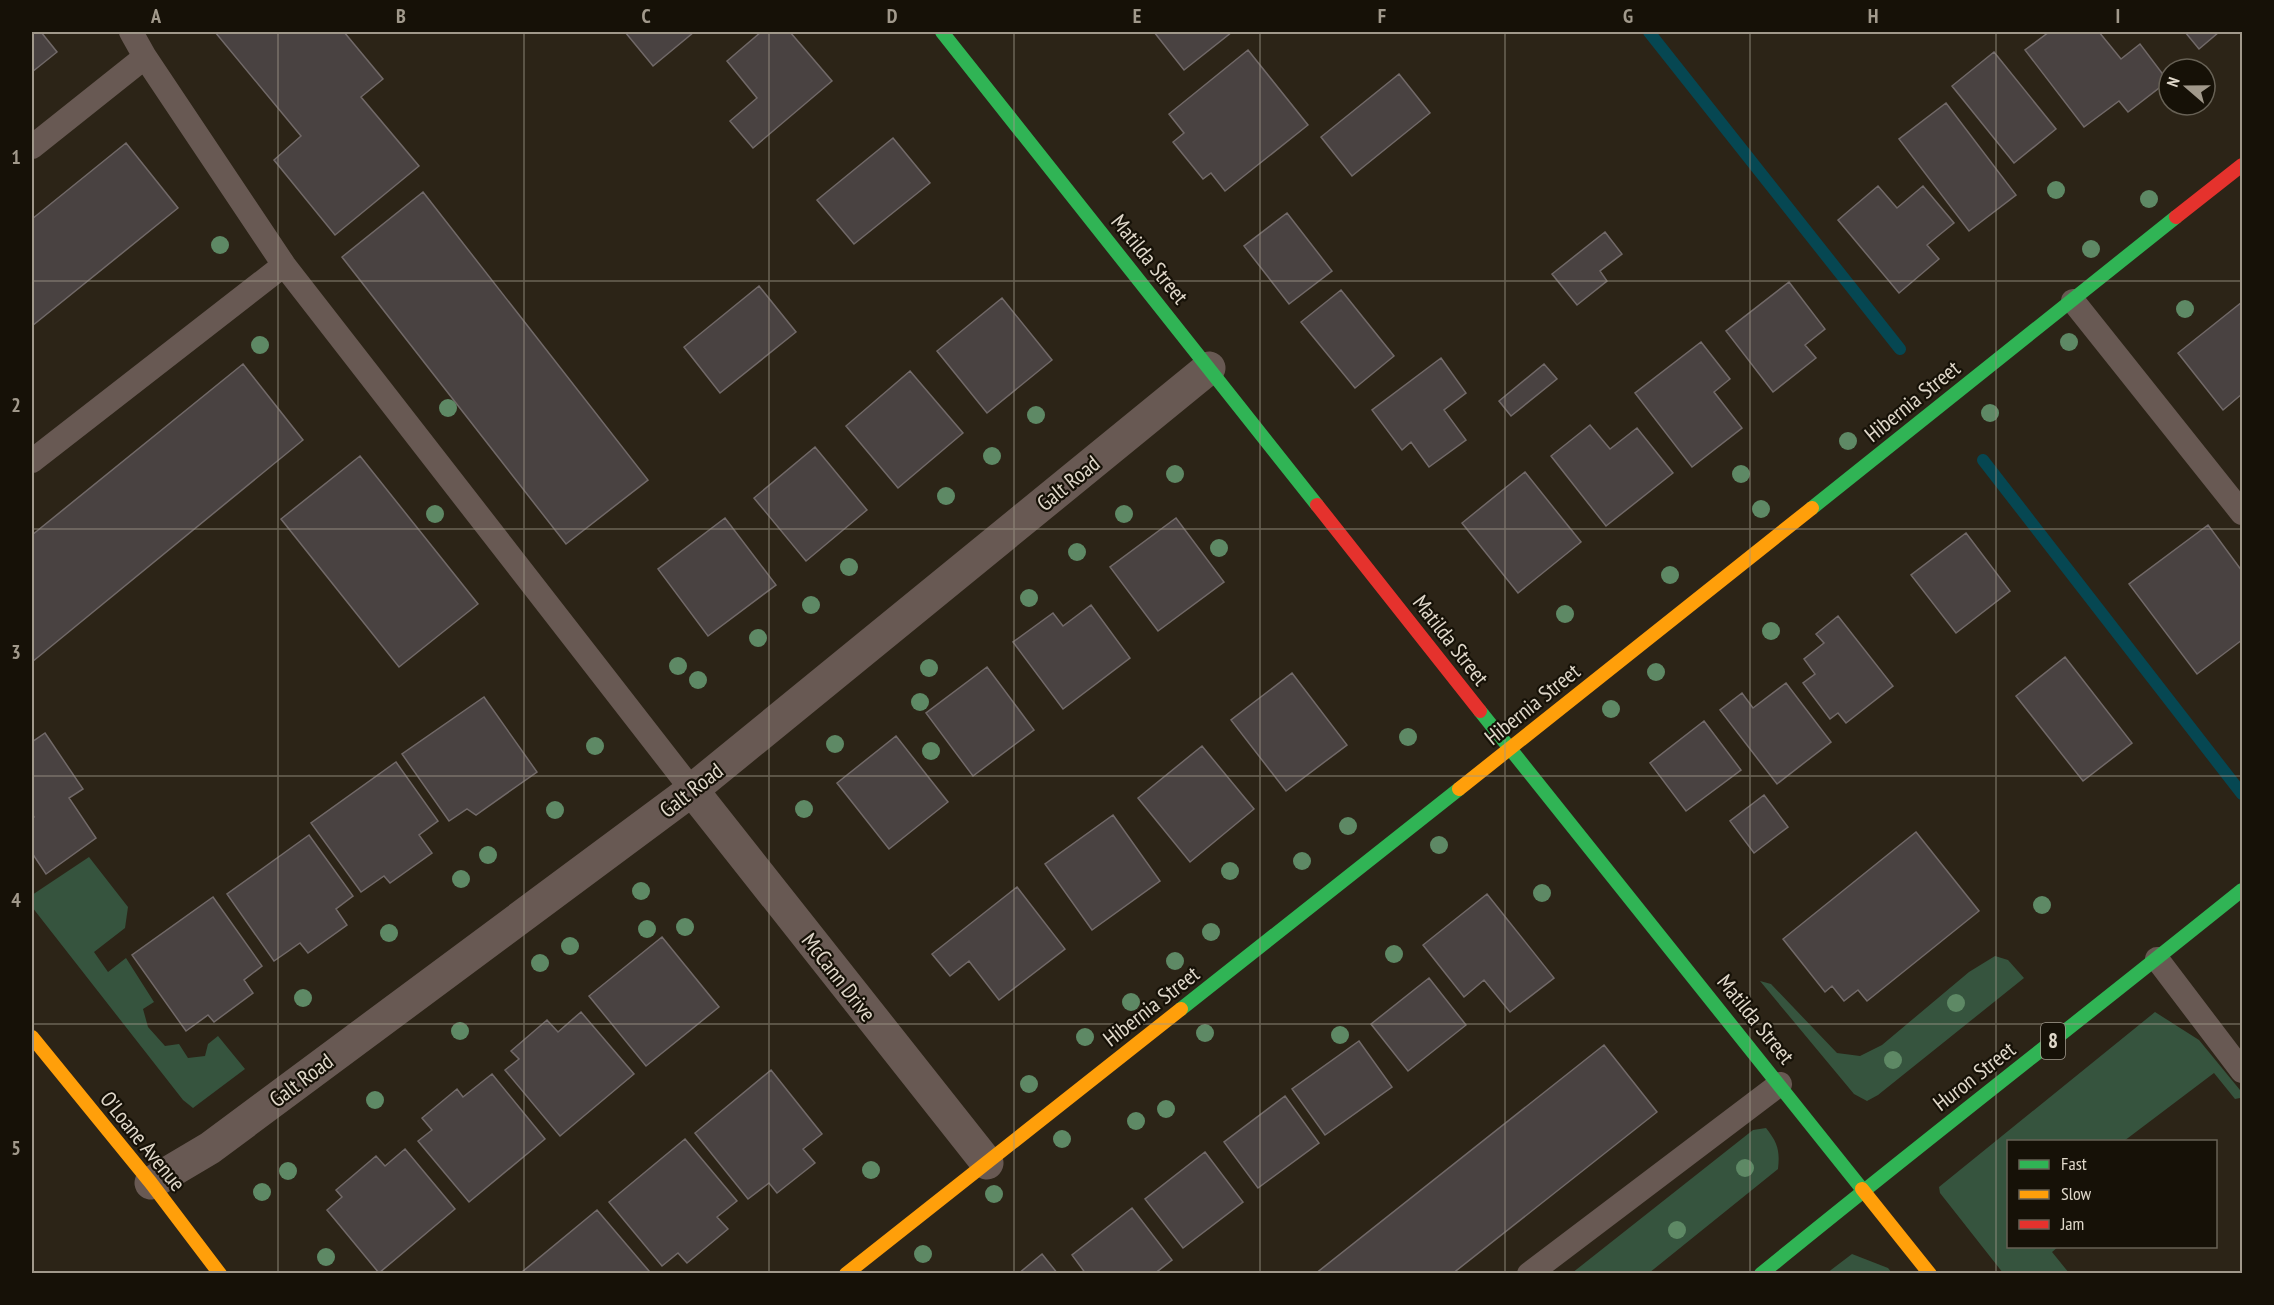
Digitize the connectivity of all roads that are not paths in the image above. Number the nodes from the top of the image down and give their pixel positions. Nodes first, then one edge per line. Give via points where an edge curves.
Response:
1 (131, 32) edge
2 (942, 32) edge
3 (145, 57) junction
4 (32, 147) edge
5 (2242, 165) edge
6 (284, 265) junction
7 (2073, 301) junction
8 (1209, 368) junction
9 (32, 461) edge
10 (2242, 513) edge
11 (1511, 748) junction
12 (692, 790) junction
13 (2242, 890) edge
14 (2157, 958) junction
15 (32, 1037) edge
16 (2242, 1071) edge
17 (1780, 1084) junction
18 (987, 1163) junction
19 (151, 1183) junction
20 (1864, 1191) junction
21 (220, 1274) edge
22 (846, 1274) edge
23 (1529, 1274) edge
24 (1761, 1274) edge
25 (1930, 1274) edge

1 - 3 lane
2 - 8 street, Matilda Street
3 - 4 lane
3 - 6 lane
5 - 7 street, Hibernia Street
6 - 9 lane
6 - 12 lane
7 - 10 lane
7 - 11 street, Hibernia Street
8 - 11 street, Matilda Street
8 - 12 street, Galt Road
11 - 17 street, Matilda Street
11 - 18 street, Hibernia Street
12 - 18 street, McCann Drive
12 - 19 street, Galt Road via 210,1148
13 - 14 street, Huron Street / 8
14 - 16 lane
14 - 20 street, Huron Street / 8
15 - 19 street, O'Loane Avenue
17 - 20 street, Matilda Street
17 - 23 lane
18 - 22 street, Hibernia Street
19 - 21 street, O'Loane Avenue
20 - 24 street, Huron Street / 8
20 - 25 street, Matilda Street

